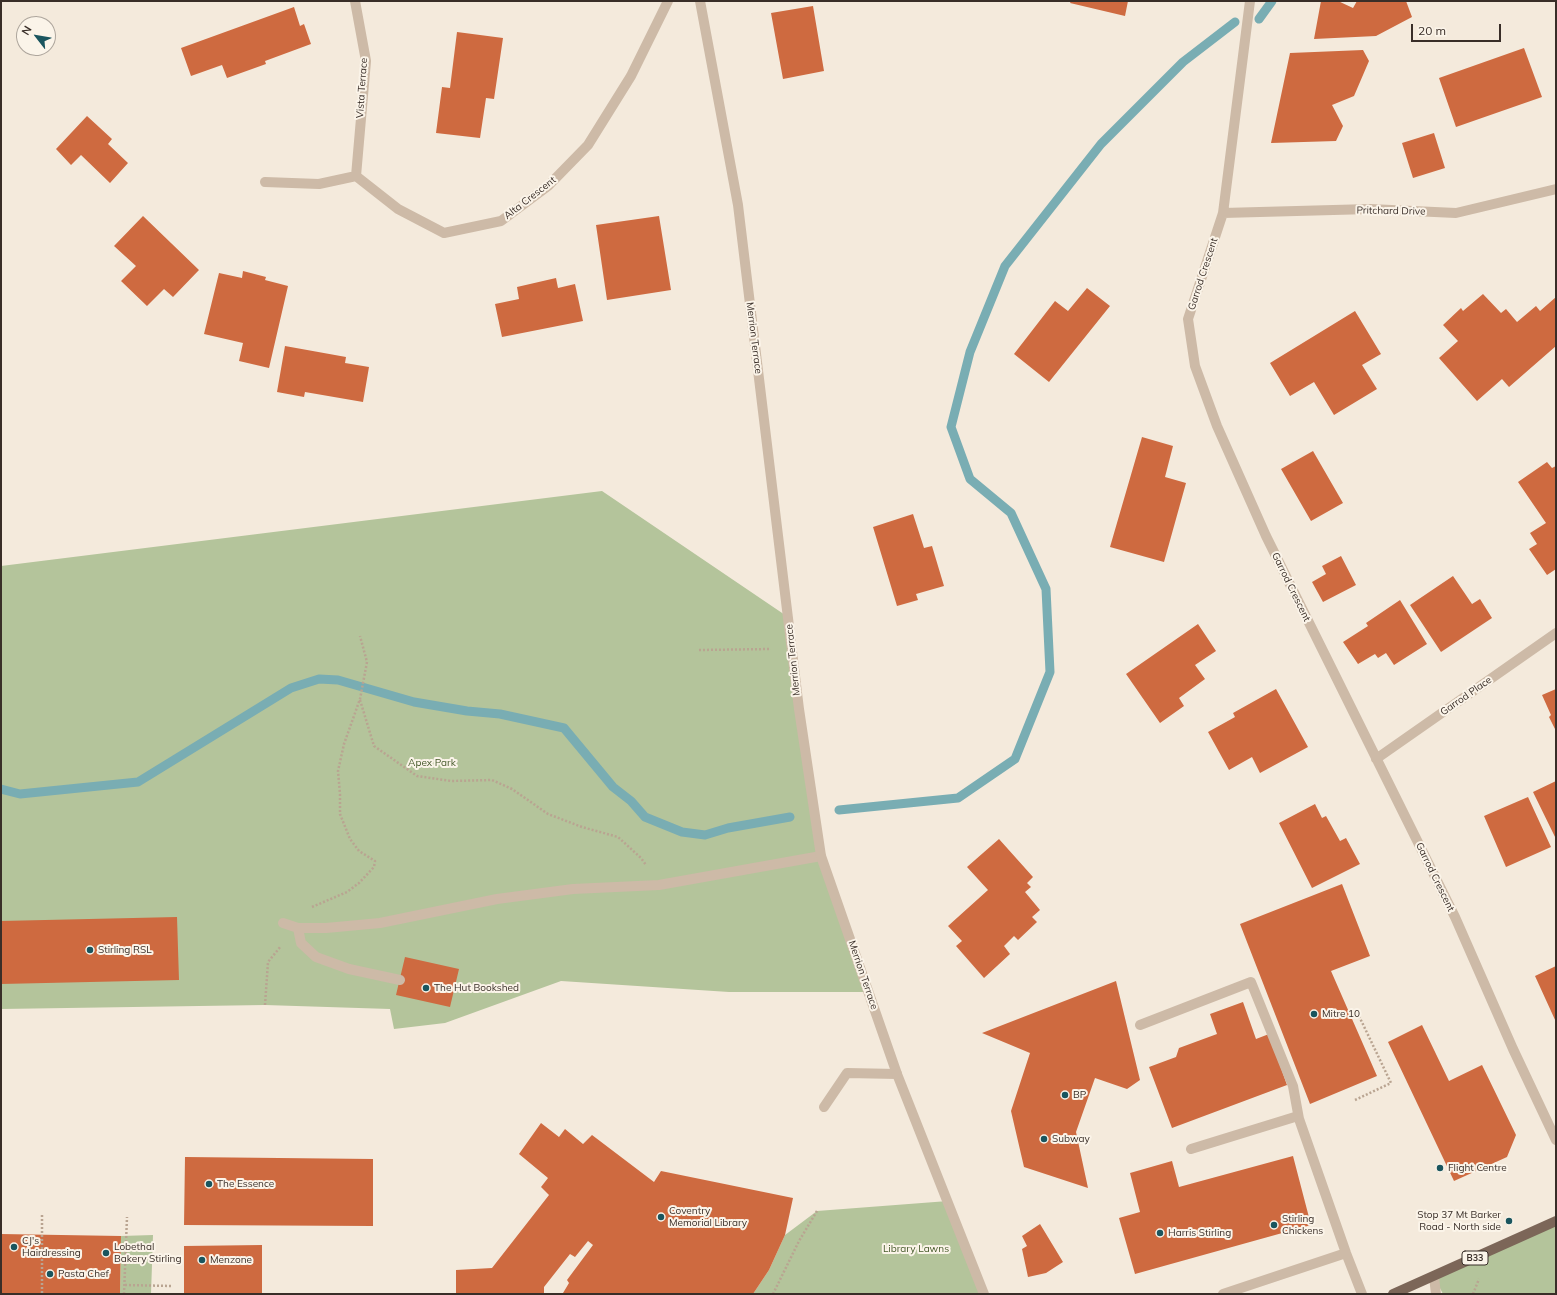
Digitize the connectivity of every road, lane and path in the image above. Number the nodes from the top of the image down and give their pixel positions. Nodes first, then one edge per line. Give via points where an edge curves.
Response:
1 (355, 1) edge
2 (668, 1) edge
3 (700, 1) edge
4 (1250, 1) edge
5 (356, 176) junction
6 (265, 182) dead end
7 (1556, 189) edge
8 (1223, 213) junction
9 (1556, 633) edge
10 (360, 636) dead end
11 (792, 648) junction
12 (699, 650) dead end
13 (360, 699) junction
14 (1376, 759) junction
15 (821, 856) junction
16 (648, 868) dead end
17 (283, 923) dead end
18 (298, 928) junction
19 (266, 971) dead end
20 (400, 980) dead end
21 (265, 1005) dead end
22 (1359, 1016) dead end
23 (1140, 1025) dead end
24 (898, 1074) junction
25 (1355, 1100) dead end
26 (824, 1107) dead end
27 (1299, 1119) junction
28 (1555, 1135) edge
29 (1191, 1149) dead end
30 (817, 1211) dead end
31 (42, 1215) dead end
32 (127, 1217) dead end
33 (1556, 1220) edge
34 (1346, 1253) junction
35 (1434, 1276) junction
36 (125, 1286) junction
37 (172, 1286) dead end
38 (42, 1294) edge
39 (124, 1294) edge
40 (773, 1294) edge
41 (984, 1294) edge
42 (1223, 1294) edge
43 (1362, 1294) edge
44 (1393, 1294) edge
45 (1436, 1294) edge

1 - 5 street, Vista Terrace via 366,61
2 - 5 street, Alta Crescent via 631,76 588,145 548,186 501,221 444,233 398,209
3 - 11 street, Merrion Terrace via 738,205
4 - 8 street, Garrod Crescent
5 - 6 street via 318,184
7 - 8 street, Pritchard Drive via 1456,212 1370,209
8 - 14 street, Garrod Crescent via 1188,319 1195,366 1217,426 1266,536
9 - 14 street, Garrod Place
10 - 13 path via 367,662
11 - 12 path
11 - 15 street, Merrion Terrace via 798,709
13 - 16 path via 374,746 417,776 451,781 492,780 512,789 548,814 618,837
13 - 18 path via 344,744 338,771 340,814 350,839 359,851 375,861 374,867 347,892 314,905 306,911
14 - 28 street, Garrod Crescent via 1455,917 1513,1049
15 - 18 street via 659,885 573,889 497,899 380,923
15 - 24 street, Merrion Terrace
17 - 18 street
18 - 20 street via 301,943 316,957 349,969
19 - 21 path
22 - 25 path via 1391,1083
23 - 27 street via 1251,982 1293,1086
24 - 26 street via 847,1073
24 - 41 street, Merrion Terrace
27 - 29 street via 1298,1116
27 - 34 street
30 - 40 path
31 - 38 path
32 - 36 path
33 - 35 main road, B33
34 - 42 street
34 - 43 street
35 - 44 main road, B33
35 - 45 street
36 - 37 path
36 - 39 path

